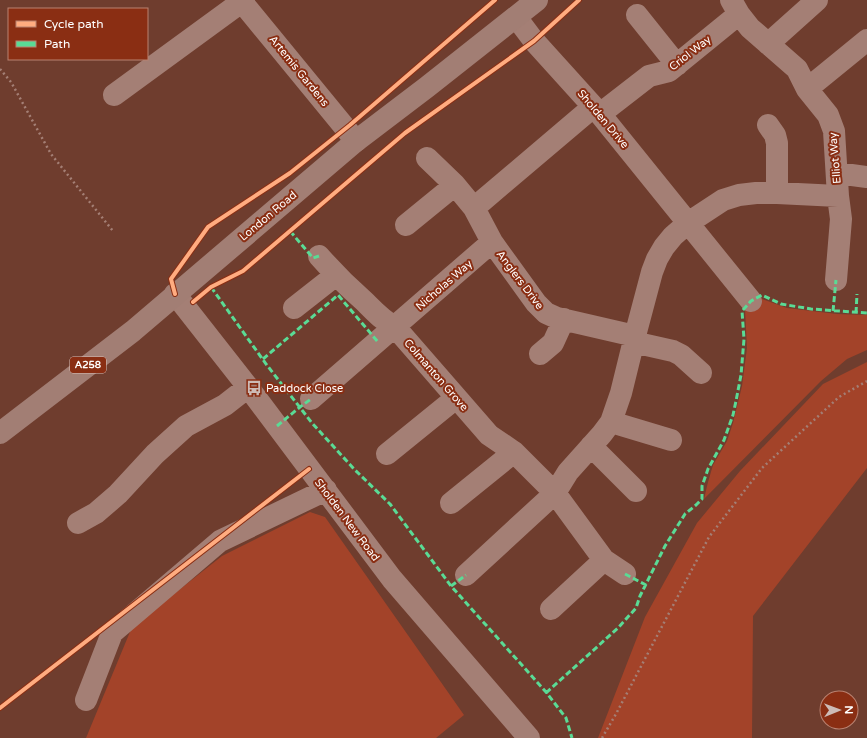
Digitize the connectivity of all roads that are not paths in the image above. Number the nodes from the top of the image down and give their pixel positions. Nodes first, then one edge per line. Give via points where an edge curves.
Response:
1 (537, 0) edge
2 (817, 0) edge
3 (243, 1) edge
4 (735, 7) edge
5 (637, 15) dead end
6 (516, 17) junction
7 (867, 40) edge
8 (768, 44) junction
9 (677, 64) junction
10 (807, 89) junction
11 (114, 95) dead end
12 (596, 111) junction
13 (768, 125) dead end
14 (356, 141) junction
15 (426, 158) dead end
16 (837, 173) junction
17 (867, 177) edge
18 (455, 185) junction
19 (777, 193) junction
20 (838, 196) junction
21 (474, 208) junction
22 (688, 222) junction
23 (406, 226) dead end
24 (492, 242) junction
25 (319, 256) dead end
26 (336, 276) junction
27 (836, 280) dead end
28 (175, 294) junction
29 (751, 301) dead end
30 (294, 308) dead end
31 (564, 319) junction
32 (395, 327) junction
33 (634, 339) junction
34 (540, 354) dead end
35 (701, 373) dead end
36 (248, 387) junction
37 (456, 398) junction
38 (311, 399) dead end
39 (611, 422) junction
40 (0, 433) edge
41 (671, 440) dead end
42 (591, 446) junction
43 (514, 452) junction
44 (387, 454) dead end
45 (326, 490) junction
46 (636, 491) dead end
47 (555, 493) junction
48 (451, 503) dead end
49 (93, 521) dead end
50 (604, 560) junction
51 (625, 574) dead end
52 (466, 575) dead end
53 (551, 609) dead end
54 (86, 700) dead end
55 (529, 738) edge

1 - 6 main road, London Road / A258
2 - 8 street
3 - 11 street, Artemis Gardens
3 - 14 street, Artemis Gardens
4 - 8 street, Elliot Way via 750,28
4 - 9 street, Criol Way
5 - 9 street
6 - 12 street, Sholden Drive
6 - 14 main road, London Road / A258
7 - 10 street
8 - 10 street, Elliot Way via 796,69
9 - 12 street, Criol Way via 669,71 649,76
10 - 16 street, Elliot Way via 828,114 834,131
12 - 21 street
12 - 22 street, Sholden Drive
13 - 19 street via 777,143
14 - 28 main road, London Road / A258
15 - 18 street, Anglers Drive
16 - 17 street
16 - 20 street, Elliot Way
18 - 21 street, Anglers Drive
18 - 23 street
19 - 20 street, Elliot Way
19 - 22 street, Elliot Way via 744,194 723,200
20 - 27 street via 841,219
21 - 24 street, Anglers Drive
22 - 29 street, Sholden Drive
22 - 33 street via 673,236 657,259
24 - 31 street, Anglers Drive via 536,304 546,313
24 - 32 street, Nicholas Way
25 - 26 street, Colmanton Grove
26 - 30 street
26 - 32 street, Colmanton Grove via 386,322
28 - 36 street, Sholden New Road
28 - 40 main road, London Road / A258 via 133,331
31 - 33 street, Anglers Drive
31 - 34 street via 552,343
32 - 37 street, Colmanton Grove
32 - 38 street, Nicholas Way
33 - 35 street, Anglers Drive via 681,355
33 - 39 street
36 - 45 street, Sholden New Road
36 - 49 street via 224,406 186,426 155,454
37 - 43 street, Colmanton Grove via 489,435
37 - 44 street
39 - 41 street
39 - 42 street
42 - 46 street
42 - 47 street via 568,472
43 - 47 street, Colmanton Grove
43 - 48 street
45 - 54 street via 220,541 112,632
45 - 55 street, Sholden New Road via 392,579
47 - 50 street, Colmanton Grove
47 - 52 street
50 - 51 street, Colmanton Grove
50 - 53 street

